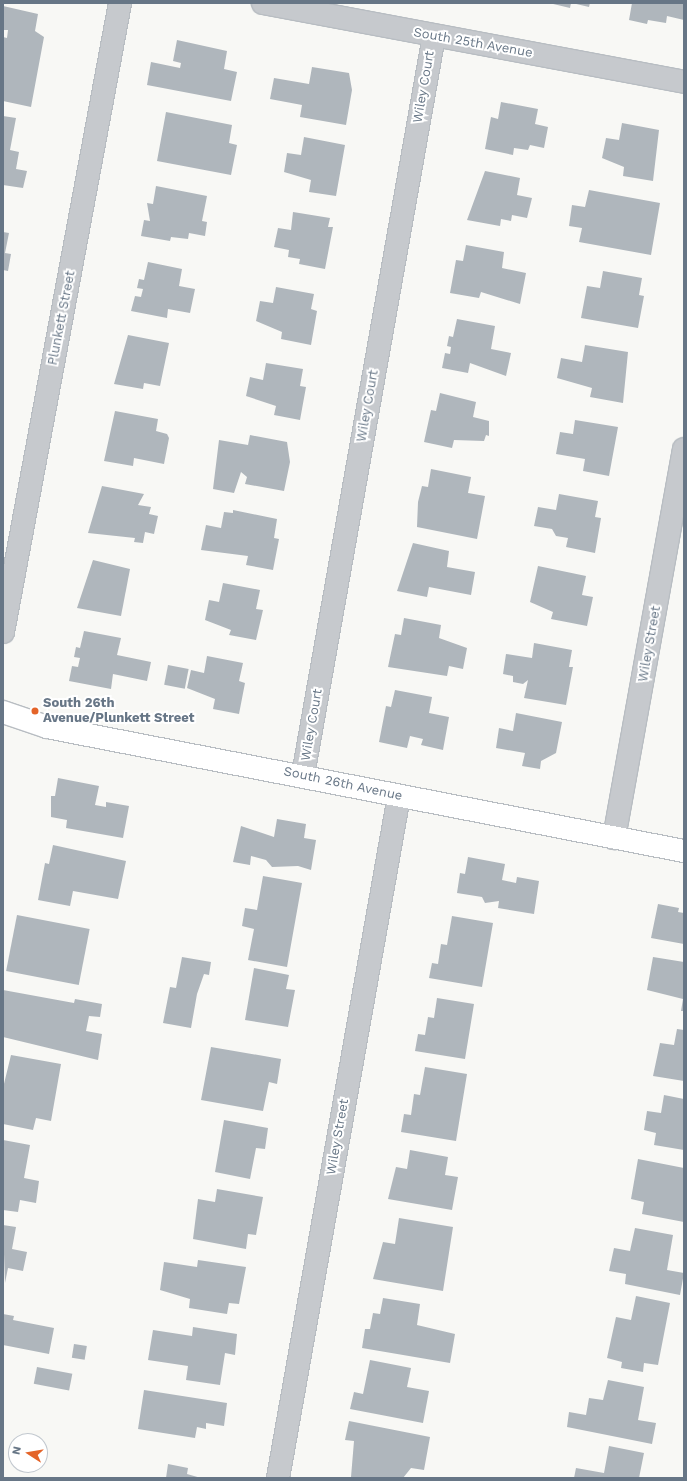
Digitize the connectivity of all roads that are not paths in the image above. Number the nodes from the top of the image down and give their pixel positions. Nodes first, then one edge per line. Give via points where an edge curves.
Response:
1 (120, 3) edge
2 (263, 3) edge
3 (323, 9) edge
4 (434, 36) junction
5 (684, 82) edge
6 (684, 449) edge
7 (3, 632) edge
8 (3, 712) edge
9 (303, 776) junction
10 (399, 796) junction
11 (614, 838) junction
12 (684, 852) edge
13 (278, 1478) edge

1 - 7 street, Plunkett Street
2 - 3 street, South 25th Avenue
3 - 4 street, South 25th Avenue
4 - 5 street, South 25th Avenue
4 - 9 street, Wiley Court
6 - 11 street, Wiley Street
8 - 9 street, South 26th Avenue via 47,727
9 - 10 street, South 26th Avenue
10 - 11 street, South 26th Avenue
10 - 13 street, Wiley Street
11 - 12 street, South 26th Avenue

